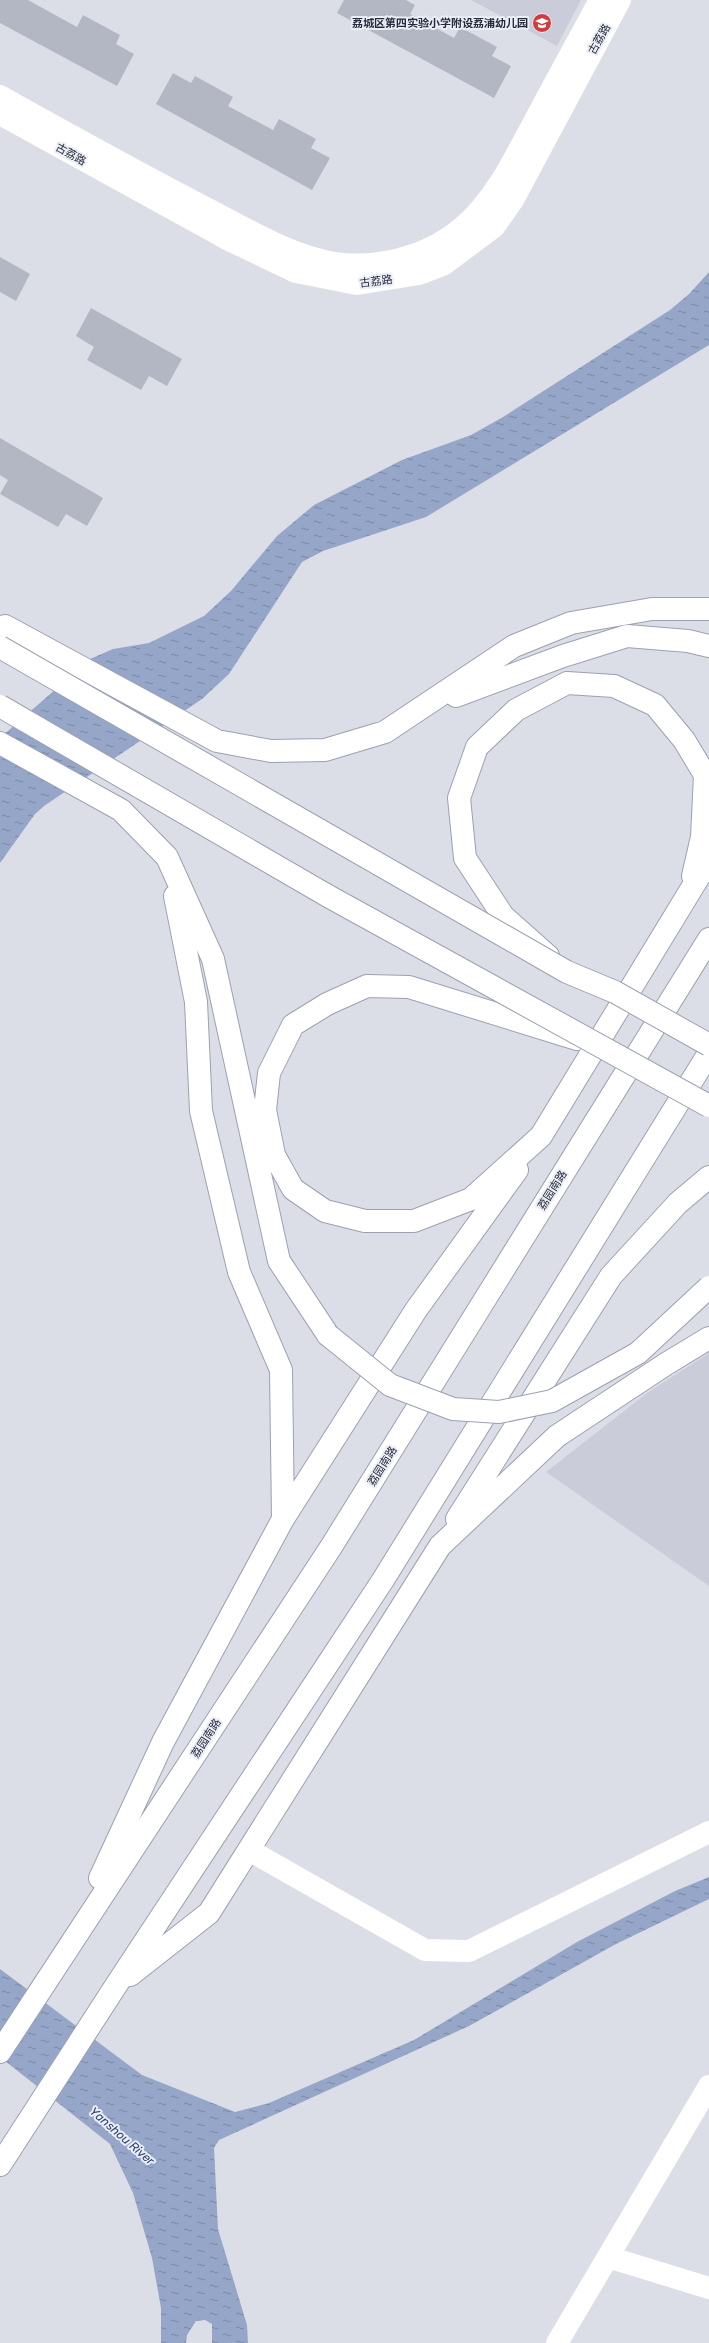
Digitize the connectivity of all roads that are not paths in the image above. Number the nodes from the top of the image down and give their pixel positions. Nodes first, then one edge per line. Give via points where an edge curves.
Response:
1 (600, 0) edge
2 (620, 0) edge
3 (0, 96) edge
4 (0, 114) edge
5 (709, 609) edge
6 (6, 626) dead end
7 (709, 646) edge
8 (0, 647) edge
9 (0, 706) edge
10 (423, 708) junction
11 (0, 742) edge
12 (167, 857) junction
13 (709, 860) edge
14 (690, 890) junction
15 (709, 939) edge
16 (567, 972) junction
17 (592, 1043) junction
18 (709, 1045) edge
19 (709, 1053) edge
20 (709, 1106) edge
21 (541, 1136) junction
22 (709, 1177) edge
23 (709, 1287) edge
24 (709, 1338) edge
25 (283, 1519) junction
26 (440, 1546) junction
27 (709, 1832) edge
28 (249, 1850) junction
29 (67, 1948) junction
30 (115, 1987) junction
31 (0, 2052) edge
32 (709, 2086) edge
33 (0, 2165) edge
34 (608, 2257) junction
35 (709, 2288) edge
36 (557, 2343) edge

1 - 3 main road, 古荔路 via 500,183 478,212 449,238 430,249 382,263 360,265 334,262 310,257 281,245 118,162
2 - 4 main road, 古荔路 via 513,200 494,227 443,265 419,274 357,284 296,272 231,241
5 - 10 main road via 652,609 571,623 514,646
6 - 10 main road via 218,741 271,751 325,750 386,732
7 - 10 main road via 688,641 627,636 563,656
8 - 16 main road, bridge
9 - 17 main road, bridge via 328,896
11 - 12 main road via 121,810
12 - 23 main road, bridge via 213,959 279,1261 328,1335 390,1384 453,1409 499,1412 552,1401 638,1353
12 - 25 main road via 196,1002 200,1111 239,1272 281,1370
13 - 14 main road
14 - 16 main road, bridge via 702,837 705,775 684,740 655,705 614,686 567,683 516,710 477,747 460,798 465,858 503,916
14 - 21 main road
15 - 29 main road, 荔园南路 via 332,1547
16 - 18 main road, bridge via 615,992
17 - 20 main road, bridge
17 - 21 main road via 408,987 367,986 327,1004 293,1025 269,1073 265,1110 274,1155 293,1189 325,1211 365,1221 414,1221 471,1199
19 - 30 main road via 383,1580
21 - 25 main road via 416,1310
22 - 26 main road via 678,1203 611,1276
24 - 26 main road via 557,1436
25 - 29 main road via 164,1742
26 - 28 main road
27 - 28 main road via 469,1951 425,1950
28 - 30 main road via 209,1913
29 - 31 main road, 荔园南路
30 - 33 main road
32 - 34 main road
34 - 35 main road
34 - 36 main road

